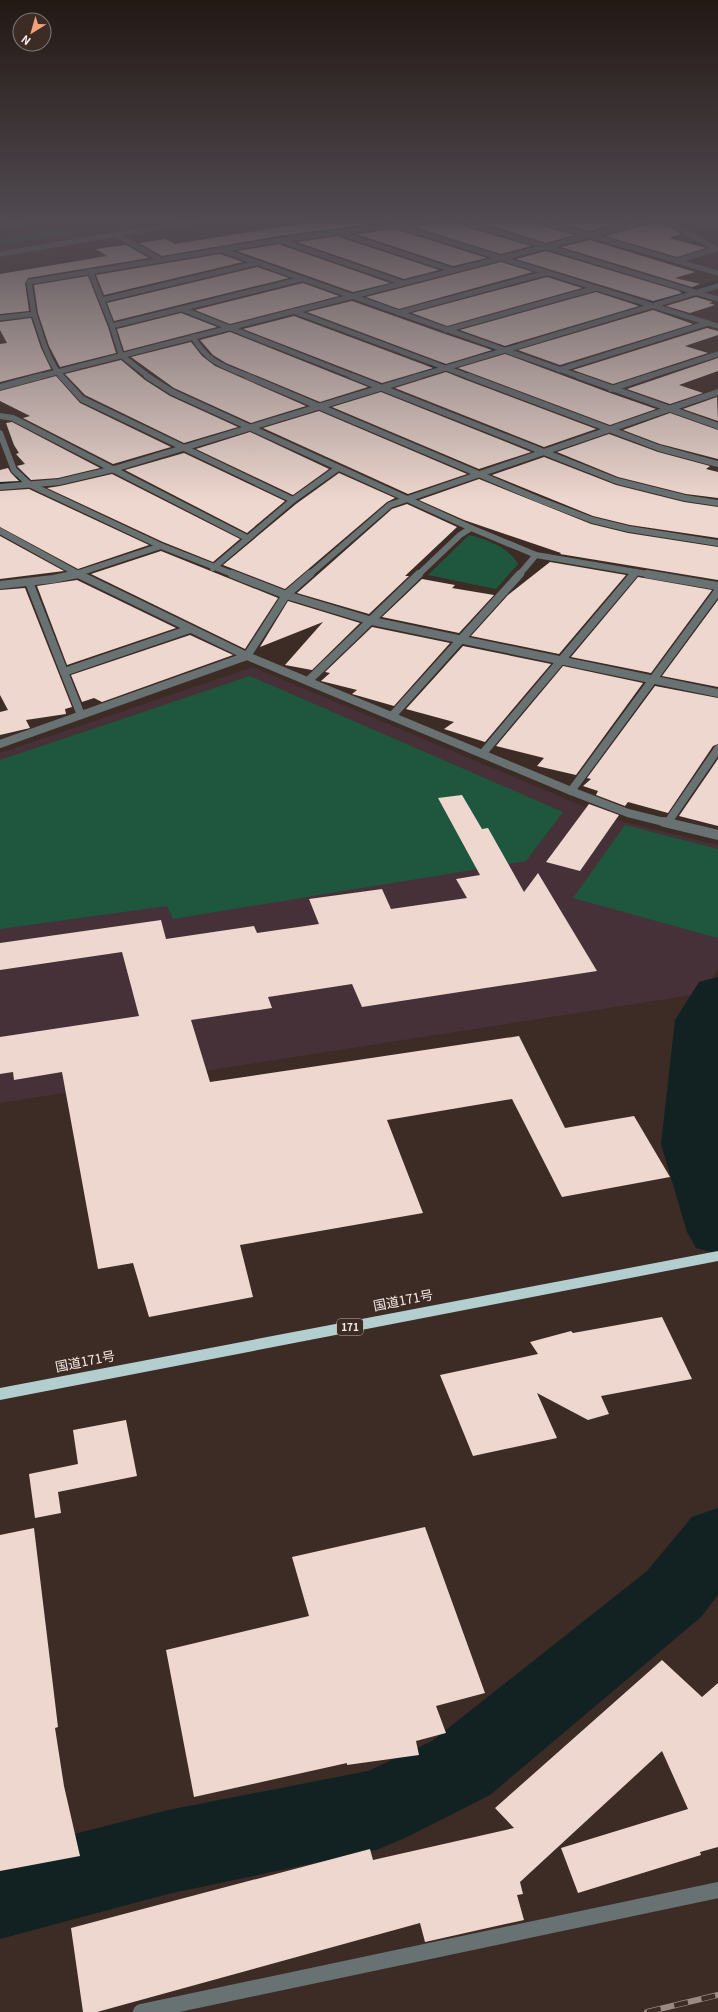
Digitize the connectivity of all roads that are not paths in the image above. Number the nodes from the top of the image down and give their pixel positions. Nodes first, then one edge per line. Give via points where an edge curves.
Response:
1 (107, 313) edge
2 (166, 313) edge
3 (193, 313) edge
4 (289, 313) edge
5 (295, 313) edge
6 (398, 313) edge
7 (507, 313) edge
8 (629, 313) edge
9 (673, 313) edge
10 (34, 314) joint
11 (0, 318) edge
12 (708, 324) junction
13 (112, 326) junction
14 (718, 326) edge
15 (232, 327) junction
16 (446, 330) junction
17 (193, 337) junction
18 (504, 351) junction
19 (718, 354) edge
20 (121, 355) junction
21 (445, 369) junction
22 (559, 370) junction
23 (57, 372) junction
24 (0, 387) edge
25 (382, 388) junction
26 (611, 389) junction
27 (718, 392) edge
28 (319, 407) junction
29 (668, 409) junction
30 (0, 416) edge
31 (718, 426) edge
32 (252, 427) junction
33 (608, 429) junction
34 (0, 433) edge
35 (184, 448) junction
36 (542, 452) junction
37 (718, 464) edge
38 (338, 468) junction
39 (114, 469) junction
40 (478, 474) junction
41 (29, 484) junction
42 (0, 487) edge
43 (408, 498) junction
44 (293, 500) junction
45 (718, 503) edge
46 (471, 528) junction
47 (0, 531) edge
48 (247, 538) junction
49 (718, 543) edge
50 (161, 546) junction
51 (536, 555) junction
52 (213, 568) junction
53 (636, 572) junction
54 (78, 574) junction
55 (29, 582) junction
56 (0, 585) edge
57 (718, 586) edge
58 (718, 591) edge
59 (286, 595) junction
60 (372, 621) junction
61 (190, 629) junction
62 (463, 639) junction
63 (247, 656) junction
64 (561, 659) junction
65 (64, 672) junction
66 (653, 679) junction
67 (308, 681) junction
68 (718, 693) edge
69 (81, 715) junction
70 (392, 716) junction
71 (0, 744) edge
72 (718, 749) edge
73 (482, 753) junction
74 (571, 791) junction
75 (668, 822) junction
76 (718, 835) edge
77 (718, 1256) edge
78 (0, 1394) edge
79 (718, 1890) edge
80 (141, 2012) edge

1 - 13 street
2 - 13 street
3 - 15 street
4 - 15 street
5 - 21 street
6 - 16 street
7 - 16 street
8 - 18 street
9 - 12 street
10 - 11 street
10 - 23 street via 46,350
12 - 14 street
12 - 22 street
13 - 20 street
15 - 17 street
15 - 25 street
16 - 18 street
17 - 20 street
17 - 28 street via 202,352 218,364
18 - 21 street
18 - 22 street
19 - 26 street
20 - 23 street
20 - 32 street via 142,373 172,392
21 - 25 street
21 - 33 street
22 - 26 street
23 - 24 street
23 - 35 street via 82,399
25 - 28 street
25 - 36 street
26 - 29 street
27 - 29 street
28 - 32 street
28 - 40 street
29 - 31 street
29 - 33 street
30 - 39 street via 13,418
32 - 35 street
32 - 38 street
33 - 36 street
33 - 37 street via 659,448
34 - 41 street via 14,470
35 - 39 street
35 - 44 street
36 - 40 street
36 - 45 street via 617,481
38 - 43 street
38 - 44 street
39 - 41 street via 59,482
39 - 48 street
40 - 43 street
40 - 49 street via 592,520 629,529
41 - 42 street
41 - 50 street
43 - 46 street
43 - 59 street via 390,505
44 - 48 street
46 - 51 street
46 - 60 street via 460,535
47 - 54 street
48 - 52 street
50 - 52 street
50 - 54 street
51 - 53 street
51 - 62 street
52 - 59 street
53 - 57 street
53 - 64 street
54 - 55 street
54 - 61 street
55 - 56 street
55 - 65 street
58 - 66 street
59 - 60 street
59 - 63 street
60 - 62 street
60 - 67 street
61 - 63 street
61 - 65 street
62 - 64 street
62 - 70 street
63 - 67 street
63 - 69 street
64 - 66 street
64 - 73 street
65 - 69 street
66 - 68 street
66 - 74 street
67 - 70 street
69 - 71 street
70 - 73 street
72 - 75 street
73 - 74 street
74 - 75 street via 628,813
75 - 76 street
77 - 78 highway, 国道171号 / 171
79 - 80 street

